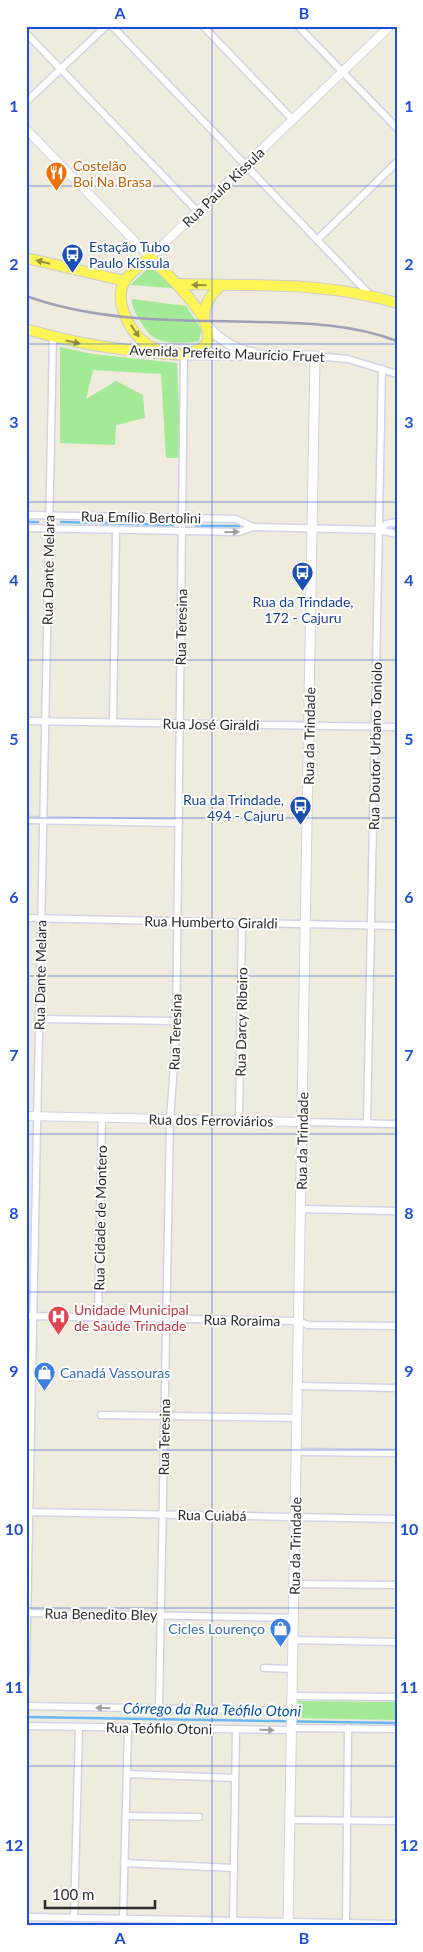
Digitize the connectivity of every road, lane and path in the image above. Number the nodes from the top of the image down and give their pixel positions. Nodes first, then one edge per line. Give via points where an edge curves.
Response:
1 (106, 26) edge
2 (112, 26) edge
3 (203, 26) edge
4 (298, 26) edge
5 (389, 27) edge
6 (26, 33) edge
7 (61, 69) junction
8 (342, 72) junction
9 (26, 102) edge
10 (293, 120) junction
11 (26, 128) edge
12 (397, 128) edge
13 (397, 162) edge
14 (245, 165) junction
15 (198, 211) junction
16 (317, 240) junction
17 (150, 257) junction
18 (26, 258) edge
19 (124, 281) junction
20 (177, 284) junction
21 (221, 285) junction
22 (370, 296) junction
23 (397, 303) edge
24 (204, 320) junction
25 (26, 329) edge
26 (53, 337) junction
27 (169, 353) junction
28 (184, 354) junction
29 (271, 356) junction
30 (315, 356) junction
31 (382, 368) junction
32 (397, 374) edge
33 (26, 515) edge
34 (49, 516) junction
35 (182, 518) junction
36 (397, 522) edge
37 (26, 528) edge
38 (49, 528) junction
39 (253, 528) junction
40 (312, 529) junction
41 (116, 530) junction
42 (379, 530) junction
43 (182, 531) junction
44 (397, 534) edge
45 (26, 721) edge
46 (45, 721) junction
47 (113, 722) junction
48 (180, 723) junction
49 (309, 726) junction
50 (375, 727) junction
51 (397, 727) edge
52 (26, 820) edge
53 (43, 820) junction
54 (179, 823) junction
55 (26, 918) edge
56 (41, 919) junction
57 (177, 922) junction
58 (242, 923) junction
59 (305, 924) junction
60 (371, 925) junction
61 (397, 926) edge
62 (39, 1019) junction
63 (176, 1021) junction
64 (26, 1116) edge
65 (37, 1117) junction
66 (102, 1118) junction
67 (170, 1119) junction
68 (239, 1120) junction
69 (302, 1122) junction
70 (367, 1123) junction
71 (397, 1124) edge
72 (301, 1209) junction
73 (397, 1211) edge
74 (30, 1316) edge
75 (98, 1317) junction
76 (166, 1319) junction
77 (299, 1321) junction
78 (397, 1326) edge
79 (298, 1386) junction
80 (397, 1388) edge
81 (101, 1415) dead end
82 (164, 1416) junction
83 (297, 1418) junction
84 (296, 1452) junction
85 (397, 1453) edge
86 (28, 1512) edge
87 (162, 1514) junction
88 (295, 1517) junction
89 (397, 1518) edge
90 (294, 1584) junction
91 (397, 1585) edge
92 (27, 1612) edge
93 (161, 1615) junction
94 (294, 1618) junction
95 (293, 1640) junction
96 (397, 1642) edge
97 (264, 1668) dead end
98 (293, 1669) junction
99 (26, 1673) edge
100 (292, 1696) junction
101 (397, 1697) edge
102 (26, 1706) edge
103 (159, 1709) junction
104 (292, 1711) junction
105 (26, 1726) edge
106 (79, 1727) junction
107 (128, 1728) junction
108 (348, 1728) junction
109 (236, 1729) junction
110 (292, 1729) junction
111 (397, 1729) edge
112 (127, 1774) junction
113 (235, 1778) junction
114 (126, 1816) junction
115 (199, 1817) dead end
116 (290, 1820) junction
117 (347, 1820) junction
118 (397, 1821) edge
119 (124, 1863) junction
120 (234, 1868) junction
121 (26, 1918) edge
122 (74, 1918) junction
123 (123, 1919) junction
124 (233, 1921) junction
125 (142, 1923) edge
126 (216, 1923) edge
127 (346, 1923) junction
128 (288, 1924) edge
129 (356, 1924) edge
130 (397, 1924) edge

1 - 7 street
2 - 14 street
3 - 10 street
4 - 8 street
5 - 8 street, Rua Paulo Kissula
6 - 7 street
7 - 9 street
7 - 15 street
8 - 10 street, Rua Paulo Kissula
8 - 12 street
10 - 14 street, Rua Paulo Kissula
11 - 17 street
13 - 16 street
14 - 15 street, Rua Paulo Kissula
14 - 16 street
15 - 17 street, Rua Paulo Kissula
16 - 22 street
17 - 19 main road, Rua Paulo Kissula
17 - 20 main road
19 -> 18 main road
19 -> 27 main road via 121,299 131,326 144,343
21 -> 20 main road
20 - 24 main road
21 - 22 main road via 324,288
21 - 24 main road via 205,304
22 - 23 main road
24 - 28 main road via 207,343
24 - 29 main road via 218,337 229,344
25 - 26 main road, Avenida Prefeito Maurício Fruet
26 -> 27 main road, Avenida Prefeito Maurício Fruet via 115,349
26 - 34 street, Rua Dante Melara
27 - 28 main road, Avenida Prefeito Maurício Fruet
28 - 29 main road, Avenida Prefeito Maurício Fruet
28 - 35 street, Rua Teresina
29 - 30 main road, Avenida Prefeito Maurício Fruet
30 - 31 street, Avenida Prefeito Maurício Fruet via 343,358
30 - 40 main road, Rua da Trindade
31 - 32 street, Avenida Prefeito Maurício Fruet
31 - 42 street, Rua Doutor Urbano Toniolo
33 - 34 street, Rua Emílio Bertolini
34 - 35 street, Rua Emílio Bertolini
34 - 38 street, Rua Dante Melara
35 - 39 street, Rua Emílio Bertolini via 236,519
35 - 43 street, Rua Teresina
36 - 42 street, Rua Emílio Bertolini via 386,524
37 - 38 street, Rua Emílio Bertolini
38 - 41 street, Rua Emílio Bertolini
38 - 46 street, Rua Dante Melara
39 - 40 street, Rua Emílio Bertolini
43 -> 39 street, Rua Emílio Bertolini via 239,532
40 - 42 street, Rua Emílio Bertolini
40 - 49 main road, Rua da Trindade
41 - 43 street, Rua Emílio Bertolini
41 - 47 street
42 - 44 street, Rua Emílio Bertolini
42 - 50 street, Rua Doutor Urbano Toniolo
43 - 48 street, Rua Teresina
45 - 46 street, Rua José Giraldi
46 - 47 street, Rua José Giraldi
46 - 53 street, Rua Dante Melara
47 - 48 street, Rua José Giraldi
48 - 49 street, Rua José Giraldi
48 - 54 street, Rua Teresina
49 - 50 street, Rua José Giraldi
49 - 59 main road, Rua da Trindade
50 - 51 street, Rua José Giraldi
50 - 60 street, Rua Doutor Urbano Toniolo
52 - 53 street
53 - 54 street
53 - 56 street, Rua Dante Melara
54 - 57 street, Rua Teresina
55 - 56 street, Rua Humberto Giraldi
56 - 57 street, Rua Humberto Giraldi
56 - 62 street, Rua Dante Melara
57 - 58 street, Rua Humberto Giraldi
57 - 63 street, Rua Teresina
58 - 59 street, Rua Humberto Giraldi
58 - 68 street, Rua Darcy Ribeiro
59 - 60 street, Rua Humberto Giraldi
59 - 69 main road, Rua da Trindade
60 - 61 street, Rua Humberto Giraldi
60 - 70 street, Rua Doutor Urbano Toniolo
62 - 63 street
62 - 65 street, Rua Dante Melara
63 - 67 street, Rua Teresina
64 - 65 street, Rua dos Ferroviários
65 - 66 street, Rua dos Ferroviários
65 - 74 street, Rua Dante Melara
66 - 67 street, Rua dos Ferroviários
66 - 75 street, Rua Cidade de Montero
67 - 68 street, Rua dos Ferroviários
67 - 76 street, Rua Teresina
68 - 69 street, Rua dos Ferroviários
69 - 70 street, Rua dos Ferroviários
69 - 72 main road, Rua da Trindade
70 - 71 street, Rua dos Ferroviários
72 - 73 street
72 - 77 main road, Rua da Trindade
74 - 75 street, Rua Roraima
74 - 86 street, Rua Dante Melara
75 - 76 street, Rua Roraima
76 - 77 street, Rua Roraima
76 - 82 street, Rua Teresina
77 - 78 street, Rua Roraima via 308,1325
77 - 79 main road, Rua da Trindade
79 - 80 street
79 - 83 main road, Rua da Trindade
81 - 82 street
82 - 83 street
82 - 87 street, Rua Teresina
83 - 84 main road, Rua da Trindade
84 - 85 street
84 - 88 main road, Rua da Trindade
86 - 87 street, Rua Cuiabá
86 - 92 street, Rua Dante Melara
87 - 88 street, Rua Cuiabá
87 - 93 street, Rua Teresina
88 - 89 street, Rua Cuiabá
88 - 90 main road, Rua da Trindade
90 - 91 street
90 - 94 main road, Rua da Trindade
92 - 93 street, Rua Benedito Bley
92 - 99 street, Rua Dante Melara
93 - 94 street, Rua Benedito Bley
93 - 103 street, Rua Teresina
94 - 95 main road, Rua da Trindade
95 - 96 street
95 - 98 main road, Rua da Trindade
97 - 98 street
98 - 100 main road, Rua da Trindade
100 - 101 street
100 - 104 main road, Rua da Trindade
103 -> 102 street, Rua Teófilo Otoni
103 - 104 street, Rua Teófilo Otoni
104 - 110 main road, Rua da Trindade
105 - 106 street, Rua Teófilo Otoni
106 - 107 street, Rua Teófilo Otoni
106 - 122 street
107 - 109 street, Rua Teófilo Otoni
107 - 112 street
108 - 110 street, Rua Teófilo Otoni
108 - 111 street, Rua Teófilo Otoni
108 - 117 street
109 -> 110 street, Rua Teófilo Otoni
109 - 113 street
110 - 116 main road, Rua da Trindade
112 - 113 street
112 - 114 street
113 - 120 street
114 - 115 street
114 - 119 street
116 - 117 street
116 - 128 main road, Rua da Trindade
117 - 118 street
117 - 127 street
119 - 120 street
119 - 123 street
120 - 124 street
121 - 122 street
122 - 123 street
123 - 125 street
124 - 126 street
124 - 128 street
125 - 126 street
127 - 128 street
127 - 129 street
129 - 130 street

